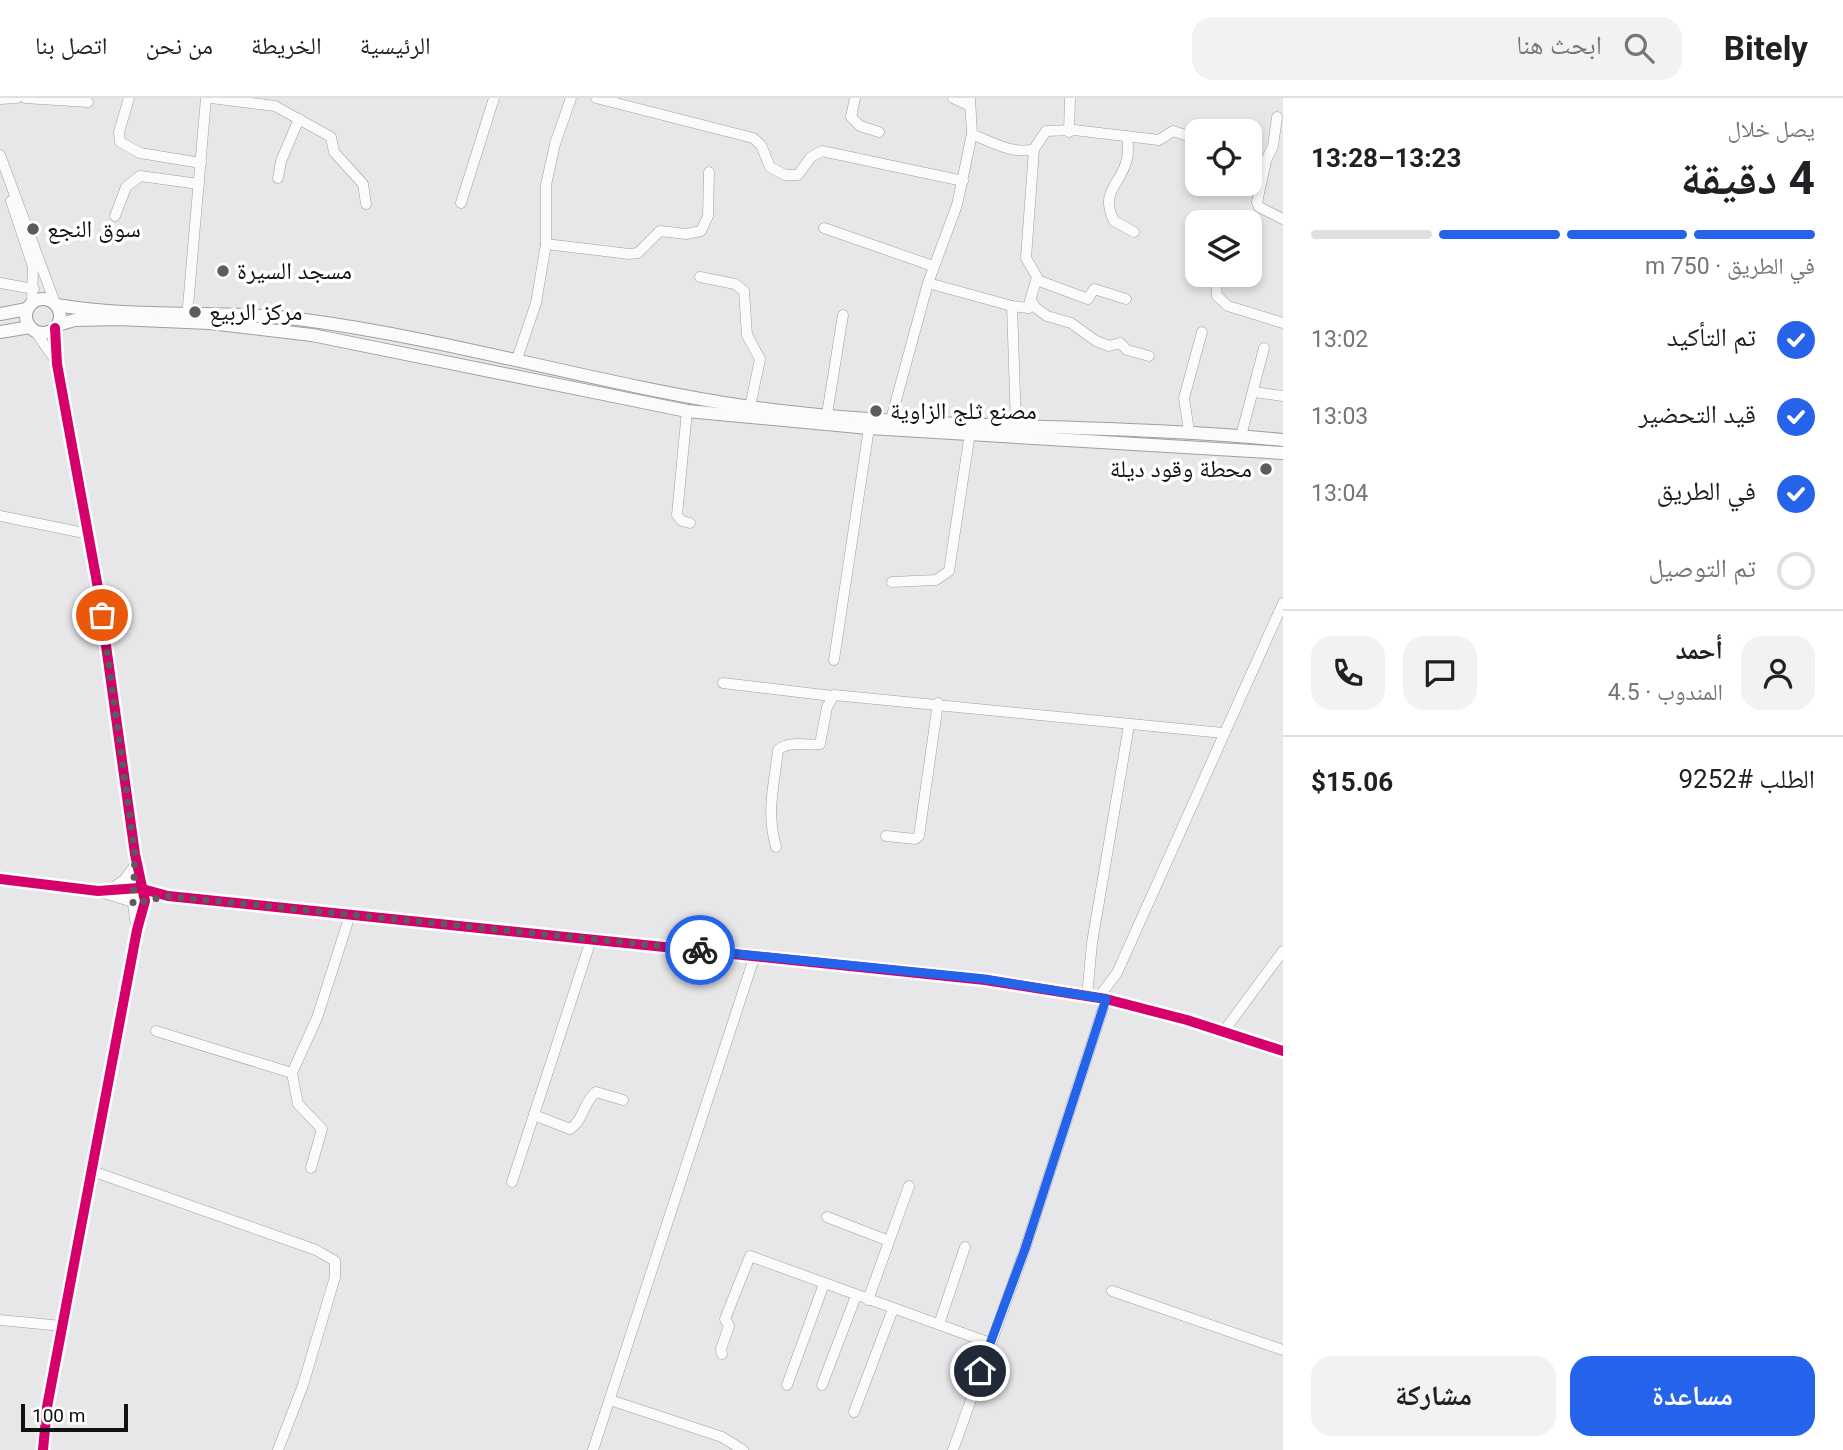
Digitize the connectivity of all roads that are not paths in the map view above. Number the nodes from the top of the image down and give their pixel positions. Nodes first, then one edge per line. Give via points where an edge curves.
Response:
1 (17, 98) edge
2 (25, 98) edge
3 (129, 98) edge
4 (209, 98) edge
5 (494, 98) edge
6 (571, 98) edge
7 (596, 98) edge
8 (855, 98) edge
9 (953, 98) edge
10 (1070, 98) edge
11 (0, 99) edge
12 (970, 102) edge
13 (88, 103) dead end
14 (1277, 117) dead end
15 (299, 119) junction
16 (879, 132) dead end
17 (1069, 132) junction
18 (972, 134) junction
19 (1185, 135) edge
20 (1127, 136) junction
21 (1034, 149) junction
22 (0, 155) edge
23 (201, 163) junction
24 (1264, 165) joint
25 (0, 171) edge
26 (709, 172) dead end
27 (278, 178) dead end
28 (962, 181) junction
29 (199, 184) junction
30 (461, 202) dead end
31 (366, 204) dead end
32 (115, 216) dead end
33 (1283, 219) edge
34 (824, 228) dead end
35 (1134, 232) dead end
36 (29, 240) junction
37 (546, 244) junction
38 (933, 265) junction
39 (700, 277) dead end
40 (1037, 280) junction
41 (0, 283) edge
42 (928, 283) junction
43 (1216, 287) edge
44 (1126, 299) dead end
45 (31, 300) junction
46 (1032, 302) junction
47 (56, 304) junction
48 (1012, 306) junction
49 (0, 314) edge
50 (842, 315) dead end
51 (187, 317) junction
52 (1283, 323) edge
53 (56, 327) junction
54 (33, 329) junction
55 (0, 332) edge
56 (1202, 332) dead end
57 (1264, 348) dead end
58 (1149, 356) dead end
59 (517, 359) junction
60 (57, 364) junction
61 (1254, 392) junction
62 (1283, 396) edge
63 (750, 407) junction
64 (687, 411) junction
65 (827, 414) junction
66 (891, 419) junction
67 (1016, 425) junction
68 (869, 428) junction
69 (1189, 431) junction
70 (971, 433) junction
71 (1241, 436) junction
72 (1283, 440) edge
73 (1283, 453) edge
74 (0, 516) edge
75 (690, 523) dead end
76 (89, 534) junction
77 (892, 582) dead end
78 (1283, 603) edge
79 (834, 660) dead end
80 (723, 683) dead end
81 (832, 696) junction
82 (937, 703) junction
83 (1129, 725) junction
84 (1223, 733) junction
85 (886, 836) dead end
86 (776, 847) dead end
87 (134, 859) junction
88 (0, 879) edge
89 (138, 889) junction
90 (103, 891) junction
91 (167, 896) junction
92 (145, 901) junction
93 (133, 904) junction
94 (350, 915) junction
95 (137, 930) junction
96 (591, 940) junction
97 (1283, 951) edge
98 (755, 955) junction
99 (1097, 998) junction
100 (156, 1031) dead end
101 (1224, 1031) junction
102 (1283, 1051) edge
103 (292, 1073) junction
104 (624, 1100) dead end
105 (534, 1115) junction
106 (311, 1168) dead end
107 (92, 1171) junction
108 (512, 1182) dead end
109 (909, 1186) dead end
110 (827, 1217) dead end
111 (889, 1241) junction
112 (965, 1247) dead end
113 (824, 1284) junction
114 (1112, 1291) dead end
115 (856, 1296) junction
116 (868, 1300) junction
117 (893, 1309) junction
118 (0, 1320) edge
119 (939, 1324) junction
120 (62, 1326) junction
121 (990, 1343) junction
122 (1283, 1350) edge
123 (722, 1354) dead end
124 (787, 1385) dead end
125 (822, 1385) dead end
126 (610, 1400) junction
127 (854, 1412) dead end
128 (43, 1450) edge
129 (278, 1450) edge
130 (593, 1450) edge
131 (743, 1450) edge
132 (953, 1450) edge

1 - 11 street
2 - 13 street
3 - 23 street via 120,142 140,153
4 - 15 street via 275,106
4 - 23 street
5 - 30 street
6 - 37 street via 547,185
7 - 28 street via 753,138 770,167 785,176 798,175 811,157 822,151
8 - 16 street via 851,117
9 - 12 street
10 - 17 street
12 - 18 street
14 - 24 street via 1273,146
15 - 27 street
15 - 31 street via 331,137 334,152 363,184
17 - 20 street
17 - 21 street via 1043,132
18 - 21 street via 1010,149
18 - 28 street
19 - 20 street via 1173,131 1162,140
20 - 35 street via 1127,158 1108,205 1114,221
21 - 40 street via 1026,257
22 - 36 street
23 - 29 street
24 - 33 street via 1257,202 1262,210
25 - 36 street
26 - 37 street via 708,216 701,231 660,231 638,253 629,254
28 - 38 street
29 - 32 street via 140,176 126,187
29 - 51 street
34 - 38 street
36 - 45 street
36 - 47 street
37 - 59 street via 536,303
38 - 42 street
39 - 63 street via 734,284 744,291 747,335 760,359
40 - 44 street via 1088,299 1094,289
40 - 46 street
41 - 45 street
42 - 48 street
42 - 66 street
43 - 52 street via 1217,296 1228,306
45 - 47 main road via 42,298
45 - 49 main road
45 - 54 main road via 26,320
46 - 48 street via 1028,308
46 - 58 street via 1047,316 1071,323 1096,341 1110,346 1120,343 1127,350
47 - 51 main road
47 - 53 main road via 60,313
48 - 67 street
50 - 65 street
51 - 53 main road via 75,320
51 - 59 main road via 307,320
51 - 64 main road via 312,335
53 - 54 main road via 44,333
53 - 60 street
54 - 55 main road
54 - 60 street
56 - 69 street via 1184,398
57 - 61 street
59 - 63 main road via 609,382
60 - 76 street
61 - 62 street
61 - 71 street
63 - 65 main road
64 - 68 main road
64 - 75 street via 677,515
65 - 66 main road
66 - 67 main road
67 - 69 main road
68 - 70 main road
68 - 79 street
69 - 71 main road
70 - 73 main road
70 - 77 street via 949,570 936,580
71 - 72 main road
74 - 76 street
76 - 87 street
78 - 84 street
80 - 81 street
81 - 82 street
81 - 86 street via 820,744 795,744 778,750 768,810
82 - 83 street
82 - 85 street via 919,836
83 - 84 street
83 - 99 street via 1093,943
84 - 99 street via 1117,974
87 - 89 street
87 - 90 street via 129,875
88 - 90 street
89 - 90 street
89 - 91 street
89 - 92 street
89 - 93 street
90 - 93 street
91 - 92 street
91 - 94 street
92 - 93 street
92 - 95 street
93 - 95 street
94 - 96 street
94 - 103 street via 320,1010
95 - 107 street
96 - 98 street
96 - 105 street
97 - 101 street
98 - 99 street via 985,979
98 - 126 street
99 - 101 street
99 - 121 street via 1025,1249
100 - 103 street
101 - 102 street
103 - 106 street via 299,1104 322,1129
104 - 105 street via 596,1092 570,1129
105 - 108 street
107 - 120 street
107 - 129 street via 335,1261 335,1277 303,1385
109 - 111 street
110 - 111 street
111 - 116 street
112 - 119 street
113 - 115 street
113 - 123 street via 749,1256 725,1319 729,1326
113 - 124 street
114 - 122 street
115 - 116 street
115 - 125 street
116 - 117 street
117 - 119 street
117 - 127 street
118 - 120 street
119 - 121 street
120 - 128 street
121 - 132 street
126 - 130 street
126 - 131 street via 714,1434

